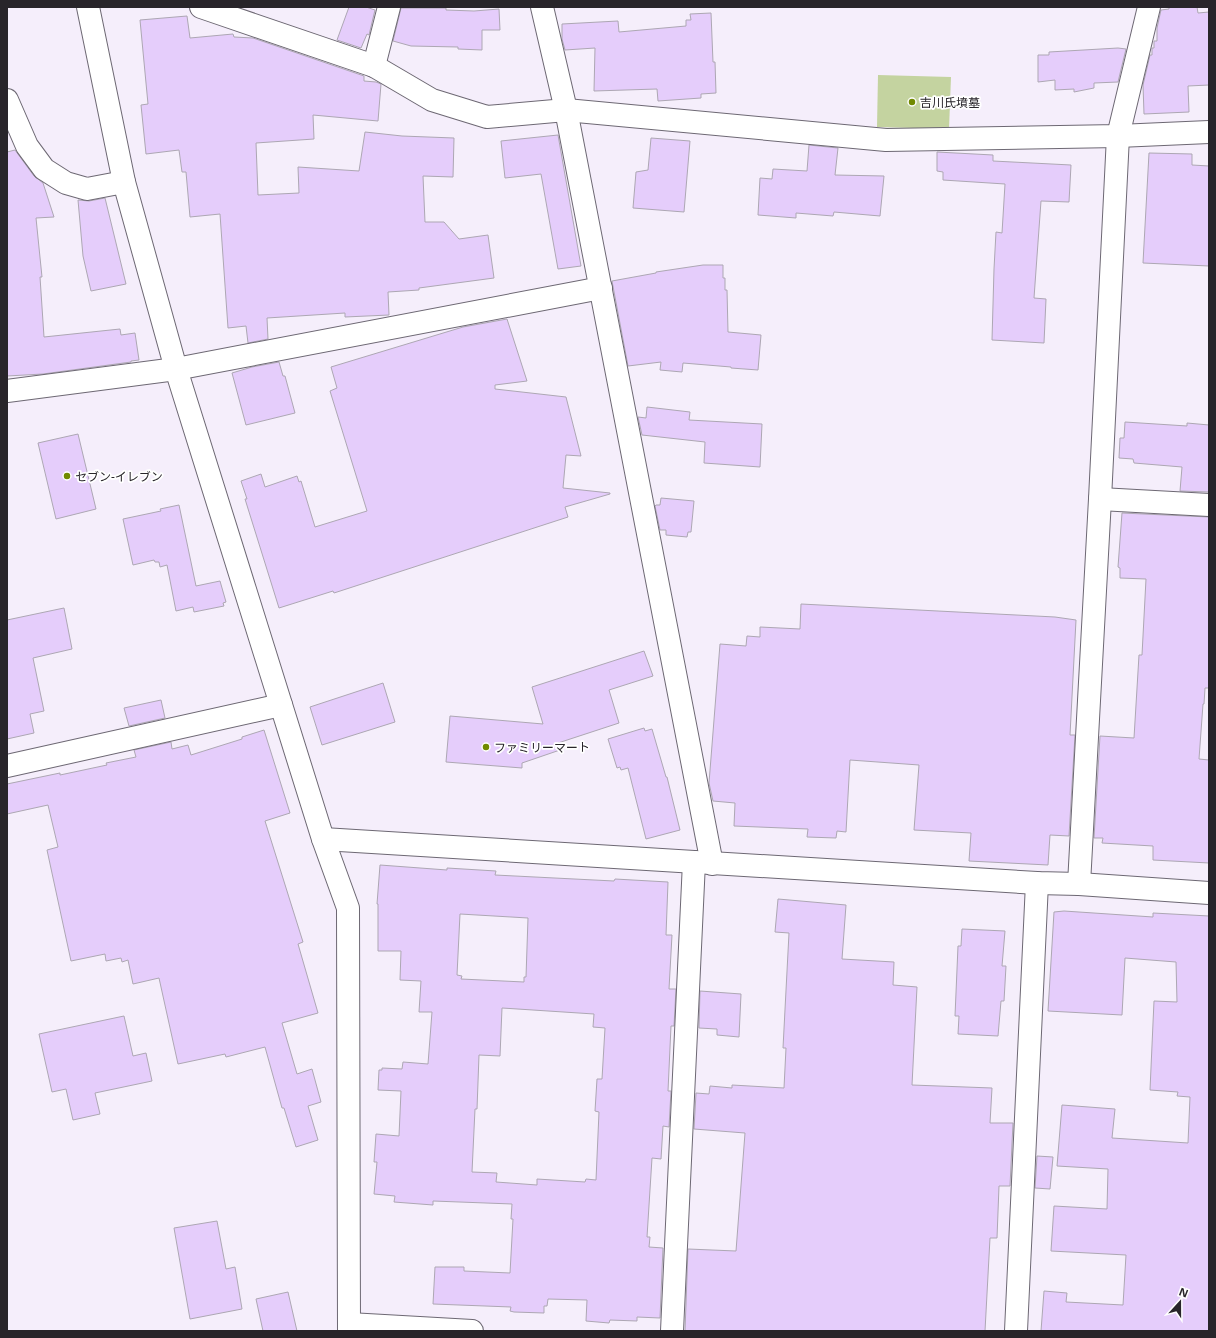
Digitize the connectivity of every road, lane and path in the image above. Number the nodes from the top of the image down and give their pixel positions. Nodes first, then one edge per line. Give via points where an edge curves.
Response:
1 (88, 7) edge
2 (201, 7) edge
3 (389, 7) edge
4 (542, 7) edge
5 (1149, 7) edge
6 (374, 66) junction
7 (7, 100) edge
8 (566, 110) junction
9 (1209, 132) edge
10 (1118, 136) junction
11 (124, 182) junction
12 (601, 288) junction
13 (176, 369) junction
14 (7, 391) edge
15 (1100, 499) junction
16 (1209, 505) edge
17 (281, 705) junction
18 (7, 766) edge
19 (323, 839) junction
20 (703, 863) junction
21 (1037, 883) junction
22 (1079, 884) junction
23 (1209, 893) edge
24 (349, 1327) edge
25 (472, 1331) edge
26 (672, 1331) edge
27 (1016, 1331) edge

1 - 11 street
2 - 6 street
3 - 6 street
4 - 8 street
5 - 10 street
6 - 8 street via 432,100 486,117
7 - 11 street via 26,146 44,169 66,183 87,189
8 - 10 street via 886,140
8 - 12 street
9 - 10 street
10 - 15 street
11 - 13 street
12 - 13 street
12 - 20 street
13 - 14 street
13 - 17 street
15 - 16 street
15 - 22 street
17 - 18 street
17 - 19 street
19 - 20 street
19 - 24 street via 348,908
20 - 21 street
20 - 26 street
21 - 22 street
21 - 27 street
22 - 23 street
24 - 25 street

